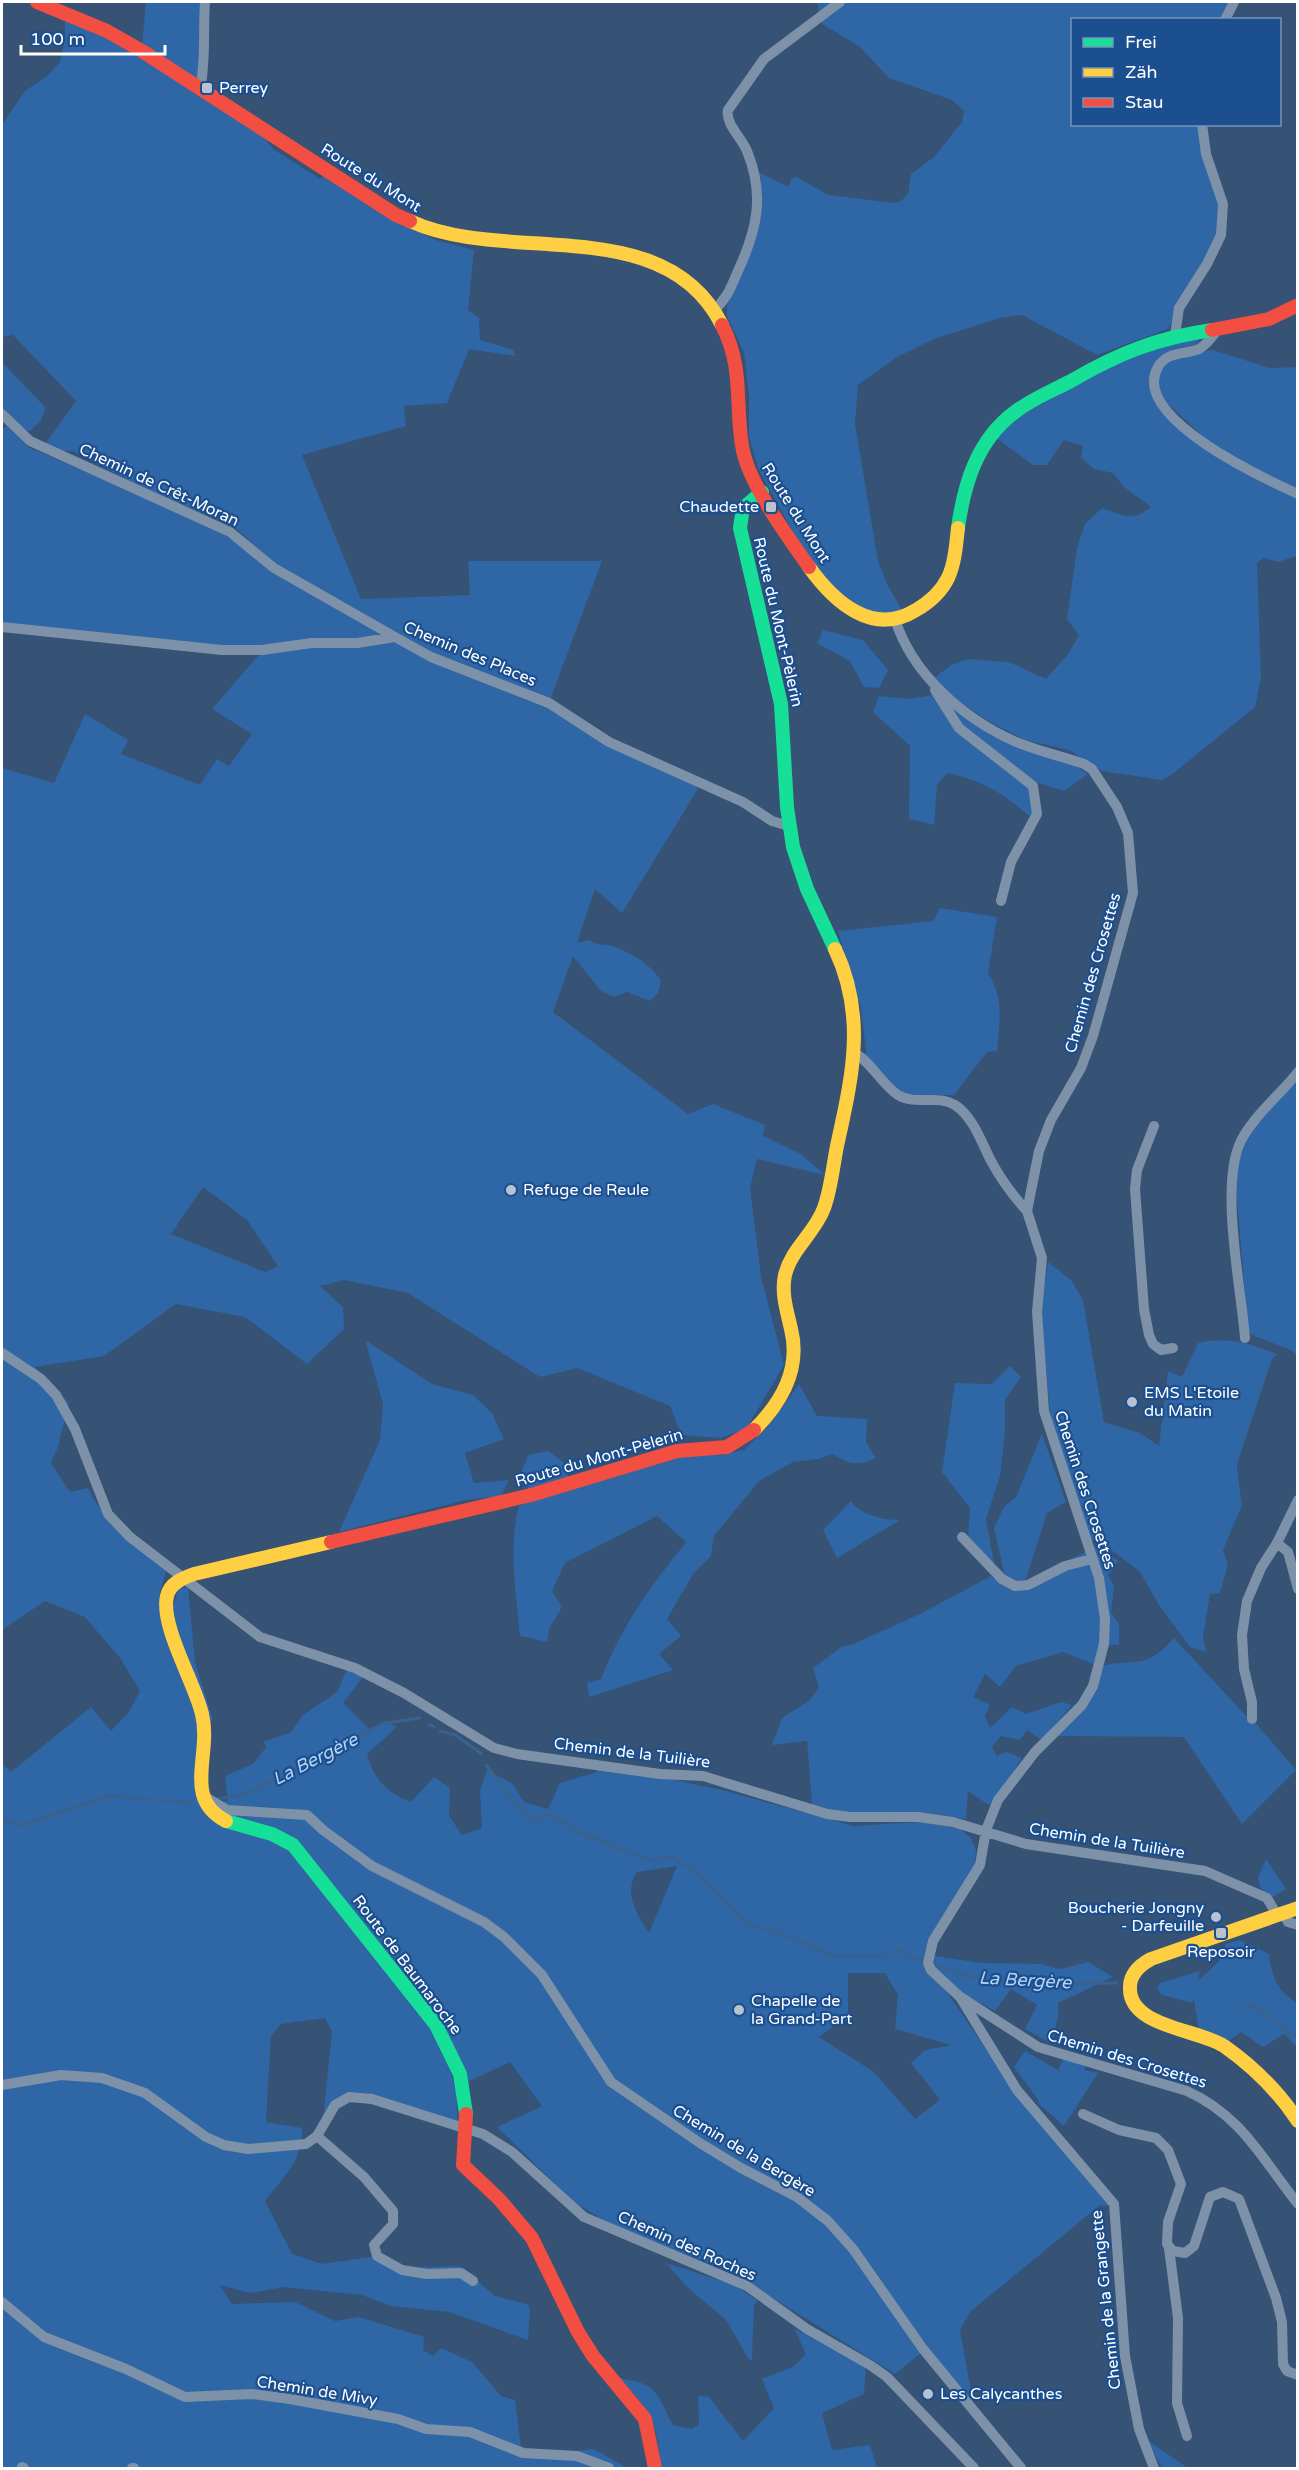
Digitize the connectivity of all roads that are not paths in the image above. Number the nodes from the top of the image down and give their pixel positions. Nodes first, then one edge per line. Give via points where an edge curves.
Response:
1 (37, 2) edge
2 (205, 2) edge
3 (840, 2) edge
4 (1234, 2) edge
5 (1226, 18) edge
6 (200, 89) junction
7 (1202, 126) edge
8 (1298, 305) edge
9 (714, 310) junction
10 (1218, 329) junction
11 (1174, 335) junction
12 (2, 414) edge
13 (762, 492) junction
14 (1298, 494) edge
15 (895, 619) junction
16 (2, 627) edge
17 (395, 637) junction
18 (927, 677) junction
19 (789, 826) junction
20 (1001, 901) dead end
21 (855, 1054) junction
22 (1298, 1072) edge
23 (1154, 1126) dead end
24 (1027, 1211) junction
25 (1245, 1338) dead end
26 (1173, 1348) dead end
27 (2, 1353) edge
28 (1298, 1500) edge
29 (963, 1537) dead end
30 (1277, 1543) junction
31 (1092, 1560) junction
32 (182, 1578) junction
33 (1298, 1589) edge
34 (1252, 1719) dead end
35 (201, 1794) junction
36 (986, 1830) junction
37 (1298, 1908) edge
38 (1280, 1914) junction
39 (1298, 1925) edge
40 (959, 1996) junction
41 (2, 2085) edge
42 (1083, 2114) dead end
43 (1298, 2121) edge
44 (466, 2127) junction
45 (317, 2136) junction
46 (1298, 2204) edge
47 (1169, 2248) junction
48 (473, 2282) dead end
49 (2, 2302) edge
50 (1298, 2375) edge
51 (1187, 2436) dead end
52 (609, 2469) edge
53 (655, 2469) edge
54 (974, 2469) edge
55 (1021, 2469) edge
56 (1154, 2469) edge

1 - 6 street, Route du Mont via 107,31
2 - 6 street
3 - 9 street via 765,59 728,110 728,118 750,159 757,212 755,228 732,285
4 - 5 street
6 - 9 street, Route du Mont via 405,220 430,232 469,240 620,250 679,276
7 - 11 street via 1206,154 1223,204 1221,235 1179,308
8 - 10 street, Route du Mont via 1272,319
9 - 13 street, Route du Mont via 735,355 743,448 749,470
10 - 11 street, Route du Mont
10 - 14 street via 1199,349 1179,352 1158,366 1154,389 1160,401 1199,440
11 - 15 street, Route du Mont via 1121,353 1023,406 1003,421 969,472 957,551 946,582 924,607
12 - 17 street, Chemin de Crêt-Moran via 30,441 230,532 274,568
13 - 15 street, Route du Mont via 813,573 837,601 865,617
13 - 19 street, Route du Mont-Pèlerin via 743,508 740,528 782,704
15 - 18 street, Chemin des Crosettes
16 - 17 street, Chemin des Places via 222,650 357,643
17 - 19 street, Chemin des Places via 431,657 549,703 609,742
18 - 20 street via 958,728 1033,786 1037,814 1011,862
18 - 24 street, Chemin des Crosettes via 979,722 1013,740 1092,769 1117,807 1128,833 1133,893 1125,925 1081,1068 1051,1120 1039,1151
19 - 21 street, Route du Mont-Pèlerin via 803,879 844,971 854,1019
21 - 24 street via 900,1096 910,1100 945,1100 957,1106
21 - 32 street, Route du Mont-Pèlerin via 824,1208 785,1273 784,1294 795,1346 795,1368 767,1416 746,1439 725,1448 677,1451 531,1495
22 - 25 street via 1252,1125 1235,1157 1234,1219
23 - 26 street via 1137,1170 1135,1189 1144,1309 1153,1344 1161,1350
24 - 31 street, Chemin des Crosettes via 1042,1258 1037,1312 1044,1411
27 - 32 street, Chemin de la Tuilière via 41,1379 62,1404 114,1522
28 - 30 street
29 - 31 street via 1002,1579 1015,1586 1028,1585 1065,1566
30 - 33 street via 1287,1552
30 - 34 street via 1247,1601 1242,1635
31 - 36 street, Chemin des Crosettes via 1105,1619 1104,1644 1093,1686 1074,1714 1012,1779
32 - 35 street via 167,1596 166,1613 203,1720
32 - 36 street, Chemin de la Tuilière via 260,1636 355,1668 494,1748 660,1774 703,1776 827,1814 918,1817
35 - 44 street, Route de Baumaroche via 215,1817 277,1833 293,1845 445,2039 463,2087
35 - 55 street, Chemin de la Bergère via 227,1810 307,1815 372,1866 469,1914 504,1937 542,1976 611,2082 692,2138 797,2197 828,2221 853,2249 922,2349
36 - 38 street, Chemin de la Tuilière via 1026,1844 1205,1871 1267,1898
36 - 40 street, Chemin des Crosettes via 980,1865 929,1952 931,1970
37 - 38 street
38 - 39 street, Chemin de la Tuilière
38 - 43 street via 1144,1962 1129,1986 1133,2002 1145,2017 1213,2039 1237,2055 1269,2082
40 - 46 street, Chemin des Crosettes via 1038,2048 1208,2100 1245,2132
40 - 56 street, Chemin de la Grangette via 1017,2090 1114,2204 1125,2356 1139,2429
41 - 45 street via 62,2075 102,2078 145,2093 206,2137 235,2147 298,2147
42 - 47 street via 1119,2130 1156,2138 1168,2150 1181,2184 1168,2222
44 - 45 street, Chemin des Roches via 372,2099 349,2097 334,2105
44 - 53 street, Route de Baumaroche via 463,2165 532,2238 593,2356 645,2419
44 - 54 street, Chemin des Roches via 503,2145 584,2217 747,2286 807,2329 870,2365
45 - 48 street via 364,2177 393,2211 393,2224 374,2245 377,2256 402,2270 461,2273
47 - 50 street via 1181,2254 1191,2249 1207,2201 1214,2194 1228,2192 1239,2199 1276,2298 1282,2322 1282,2364
47 - 51 street via 1178,2318 1177,2403
49 - 52 street, Chemin de Mivy via 44,2337 185,2397 252,2394 290,2399 398,2419 426,2429 470,2432 524,2453 579,2456

